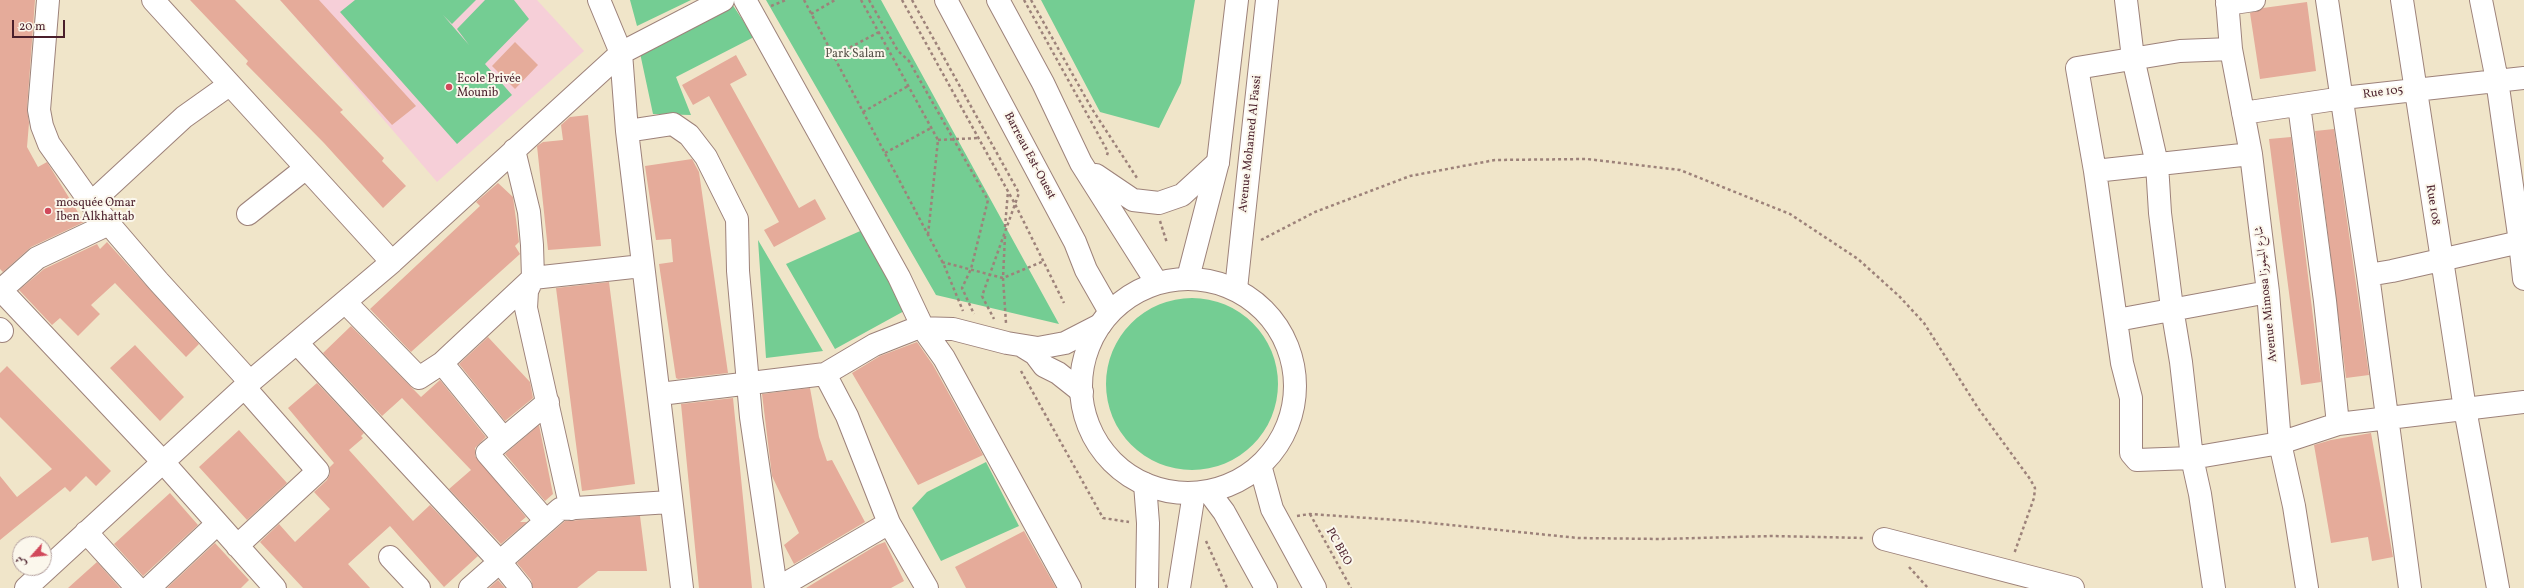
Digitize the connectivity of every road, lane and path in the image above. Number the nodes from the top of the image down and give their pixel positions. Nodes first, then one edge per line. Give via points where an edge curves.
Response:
1 (48, 0) edge
2 (153, 0) edge
3 (599, 0) edge
4 (723, 0) edge
5 (745, 0) edge
6 (804, 0) edge
7 (835, 0) edge
8 (861, 0) edge
9 (869, 0) edge
10 (902, 0) edge
11 (912, 0) edge
12 (946, 0) edge
13 (998, 0) edge
14 (1024, 0) edge
15 (1031, 0) edge
16 (1237, 0) edge
17 (1267, 0) edge
18 (2126, 0) edge
19 (2254, 0) edge
20 (2327, 0) edge
21 (2402, 0) edge
22 (2481, 0) edge
23 (2227, 2) edge
24 (811, 14) junction
25 (879, 32) junction
26 (2231, 50) junction
27 (621, 53) junction
28 (834, 56) junction
29 (2133, 58) junction
30 (2524, 78) edge
31 (2497, 80) junction
32 (230, 85) junction
33 (908, 86) junction
34 (2414, 90) junction
35 (2343, 98) junction
36 (2299, 106) junction
37 (863, 112) junction
38 (2243, 113) junction
39 (931, 128) junction
40 (627, 131) junction
41 (979, 138) junction
42 (938, 140) junction
43 (952, 140) junction
44 (514, 150) junction
45 (885, 154) junction
46 (2251, 154) junction
47 (1218, 162) junction
48 (1081, 163) junction
49 (2157, 164) junction
50 (306, 168) junction
51 (2095, 171) junction
52 (1099, 178) junction
53 (1008, 191) junction
54 (91, 203) junction
55 (1015, 204) junction
56 (1154, 204) junction
57 (248, 214) dead end
58 (109, 224) junction
59 (1005, 232) junction
60 (928, 235) junction
61 (2520, 242) junction
62 (1167, 243) dead end
63 (1239, 251) junction
64 (2441, 260) junction
65 (1044, 261) junction
66 (392, 262) junction
67 (941, 262) junction
68 (642, 266) junction
69 (971, 269) junction
70 (990, 275) junction
71 (2368, 275) junction
72 (533, 278) junction
73 (1003, 278) junction
74 (1188, 278) junction
75 (2524, 279) edge
76 (1157, 283) junction
77 (1236, 289) junction
78 (0, 290) edge
79 (2268, 292) junction
80 (346, 303) junction
81 (1064, 304) dead end
82 (2172, 308) junction
83 (965, 315) dead end
84 (970, 317) dead end
85 (1105, 319) junction
86 (2117, 320) junction
87 (924, 330) junction
88 (1009, 339) junction
89 (297, 344) junction
90 (442, 363) junction
91 (825, 374) junction
92 (247, 385) junction
93 (747, 386) junction
94 (1082, 392) junction
95 (660, 394) junction
96 (548, 402) junction
97 (2524, 402) edge
98 (2465, 409) junction
99 (2386, 420) junction
100 (2338, 424) junction
101 (503, 438) junction
102 (2280, 443) junction
103 (2192, 458) junction
104 (163, 462) junction
105 (1260, 465) junction
106 (1145, 484) junction
107 (1202, 492) junction
108 (670, 502) junction
109 (570, 510) junction
110 (1310, 514) junction
111 (545, 520) junction
112 (1277, 520) junction
113 (889, 523) junction
114 (218, 524) junction
115 (1148, 524) junction
116 (86, 532) junction
117 (1204, 534) dead end
118 (1884, 539) joint
119 (237, 546) junction
120 (390, 557) dead end
121 (500, 562) junction
122 (2006, 569) junction
123 (2040, 584) edge
124 (920, 586) edge
125 (26, 588) edge
126 (137, 588) edge
127 (149, 588) edge
128 (275, 588) edge
129 (418, 588) edge
130 (470, 588) edge
131 (521, 588) edge
132 (682, 588) edge
133 (777, 588) edge
134 (1070, 588) edge
135 (1147, 588) edge
136 (1179, 588) edge
137 (1227, 588) edge
138 (1266, 588) edge
139 (1315, 588) edge
140 (1351, 588) edge
141 (2072, 588) edge
142 (2214, 588) edge
143 (2307, 588) edge
144 (2410, 588) edge
145 (2498, 588) edge

1 - 54 street via 39,110 42,126 49,144
2 - 32 street
3 - 27 street
4 - 27 street
5 - 87 street via 899,277
6 - 24 path
7 - 24 path
8 - 25 path
9 - 43 path via 898,51 908,61
10 - 41 path
11 - 55 path via 1019,193
12 - 85 street, Barreau Est-Ouest via 1075,242
13 - 48 street via 1043,83
14 - 52 path via 1108,152
15 - 56 path via 1092,109
16 - 47 street
17 - 63 street, Avenue Mohamed Al Fassi
18 - 29 street
19 - 23 street
20 - 35 street
21 - 34 street, Rue 108
22 - 31 street
23 - 26 street, Avenue Mimosa شارع الميموزا
24 - 28 path
25 - 28 path
25 - 33 path
26 - 29 street via 2180,51
26 - 38 street, Avenue Mimosa شارع الميموزا
27 - 40 street
27 - 44 street
28 - 37 path
29 - 49 street
29 - 51 street via 2077,68
30 - 31 street, Rue 105
31 - 34 street, Rue 105
31 - 61 street
32 - 50 street
32 - 54 street via 184,117
33 - 37 path
33 - 39 path
34 - 35 street, Rue 105
34 - 64 street, Rue 108
35 - 36 street, Rue 105
35 - 71 street
36 - 38 street, Rue 105
36 - 100 street via 2325,301
37 - 45 path
38 - 46 street, Avenue Mimosa شارع الميموزا
39 - 42 path
39 - 45 path
40 - 68 street
40 - 93 street via 673,124 689,135 706,157 737,219
41 - 43 path
41 - 53 path
42 - 43 path
42 - 60 path
43 - 69 path via 988,200
44 - 66 street
44 - 72 street via 528,212
45 - 60 path
46 - 49 street
46 - 79 street, Avenue Mimosa شارع الميموزا
47 - 56 street via 1182,195
47 - 74 street
48 - 52 street
48 - 76 street
49 - 51 street
49 - 82 street via 2160,214
50 - 57 street
50 - 66 street
51 - 86 street
52 - 56 street via 1125,196
53 - 55 path
53 - 59 path
54 - 58 street
55 - 59 path
55 - 65 path
56 - 62 path
58 - 78 street via 37,258
58 - 92 street
59 - 70 path
59 - 73 path
60 - 67 path
61 - 64 street
61 - 75 street
63 - 77 street, Avenue Mohamed Al Fassi
63 - 122 path via 1315,212 1410,176 1495,160 1587,159 1680,170 1790,214 1858,259 1900,296 1924,323 1978,408 2030,479 2035,488 2034,498 2018,546
64 - 71 street
64 - 98 street, Rue 108
65 - 73 path
65 - 81 path
66 - 80 street
67 - 69 path
67 - 83 path
68 - 72 street
68 - 95 street
69 - 70 path
69 - 84 path via 962,288 976,319
70 - 73 path
70 - 88 path via 982,296
71 - 99 street
72 - 90 street
72 - 96 street via 527,290 526,308
73 - 88 path
74 - 76 street
74 - 77 street via 1213,281
76 - 85 street via 1124,300
77 - 105 street via 1267,313 1287,345 1296,381 1290,418 1273,452
78 - 104 street
79 - 82 street
79 - 102 street, Avenue Mimosa شارع الميموزا
80 - 89 street
80 - 90 street via 418,378
82 - 86 street
82 - 103 street via 2182,362
85 - 88 street via 1065,343 1038,348
85 - 94 street via 1085,357
86 - 103 street via 2122,363 2131,398 2132,453 2137,460
87 - 88 street via 953,329
87 - 91 street via 917,328 897,335
87 - 134 street via 944,358
88 - 94 street via 1035,354 1044,366 1058,373
88 - 115 path via 1065,452 1103,518
89 - 92 street
89 - 121 street
90 - 101 street
91 - 93 street
91 - 113 street via 847,416
92 - 104 street
92 - 119 street via 318,471
93 - 95 street
93 - 133 street
94 - 106 street via 1089,424 1106,453 1130,476
95 - 108 street
96 - 101 street
96 - 109 street
97 - 98 street
98 - 99 street
98 - 145 street, Rue 108
99 - 100 street
99 - 144 street
100 - 102 street
101 - 111 street via 487,453
102 - 103 street
102 - 143 street, Avenue Mimosa شارع الميموزا via 2294,506
103 - 142 street
104 - 114 street
104 - 116 street
105 - 107 street via 1244,478
105 - 112 street
106 - 107 street via 1161,489
106 - 115 street
107 - 136 street
107 - 138 street via 1224,512
108 - 109 street
108 - 132 street
109 - 111 street via 560,509
110 - 112 path
110 - 118 path via 1411,520 1578,538 1772,536
110 - 140 path, PC BEO
111 - 121 street
112 - 139 street
113 - 124 street
113 - 133 street
114 - 119 street
114 - 127 street
115 - 135 street
116 - 125 street
116 - 126 street
117 - 137 path
118 - 122 street
119 - 128 street
120 - 129 street
121 - 130 street
121 - 131 street
122 - 123 street
123 - 141 street

